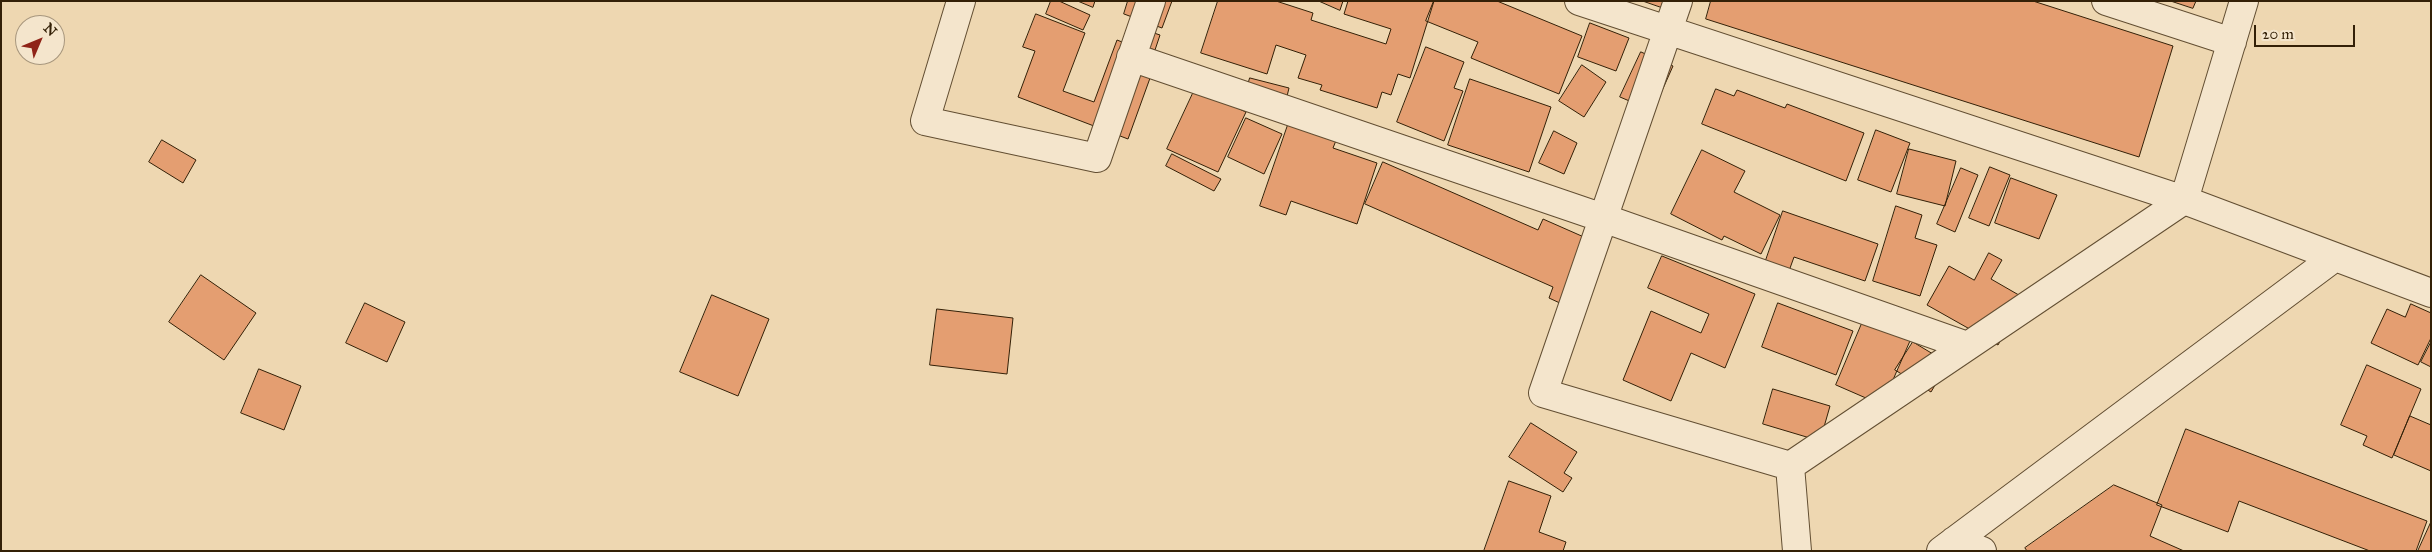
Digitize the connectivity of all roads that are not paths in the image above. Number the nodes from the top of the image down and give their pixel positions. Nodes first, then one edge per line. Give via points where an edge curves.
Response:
1 (961, 1) edge
2 (1151, 1) edge
3 (1579, 1) edge
4 (1678, 1) edge
5 (2106, 1) edge
6 (2244, 1) edge
7 (1668, 32) junction
8 (2232, 42) junction
9 (1131, 57) junction
10 (2184, 200) junction
11 (1603, 218) junction
12 (2335, 257) junction
13 (2431, 293) edge
14 (1967, 346) junction
15 (1790, 466) junction
16 (1947, 546) edge
17 (1797, 551) edge
18 (1982, 551) edge

1 - 9 street via 925,121 1096,158
2 - 9 street
3 - 7 street
4 - 7 street
5 - 8 street
6 - 8 street
7 - 10 street
7 - 11 street
8 - 10 street
9 - 11 street
10 - 12 street
10 - 14 street
11 - 14 street
11 - 15 street via 1543,393
12 - 13 street
12 - 16 street
14 - 15 street
15 - 17 street
16 - 18 street

